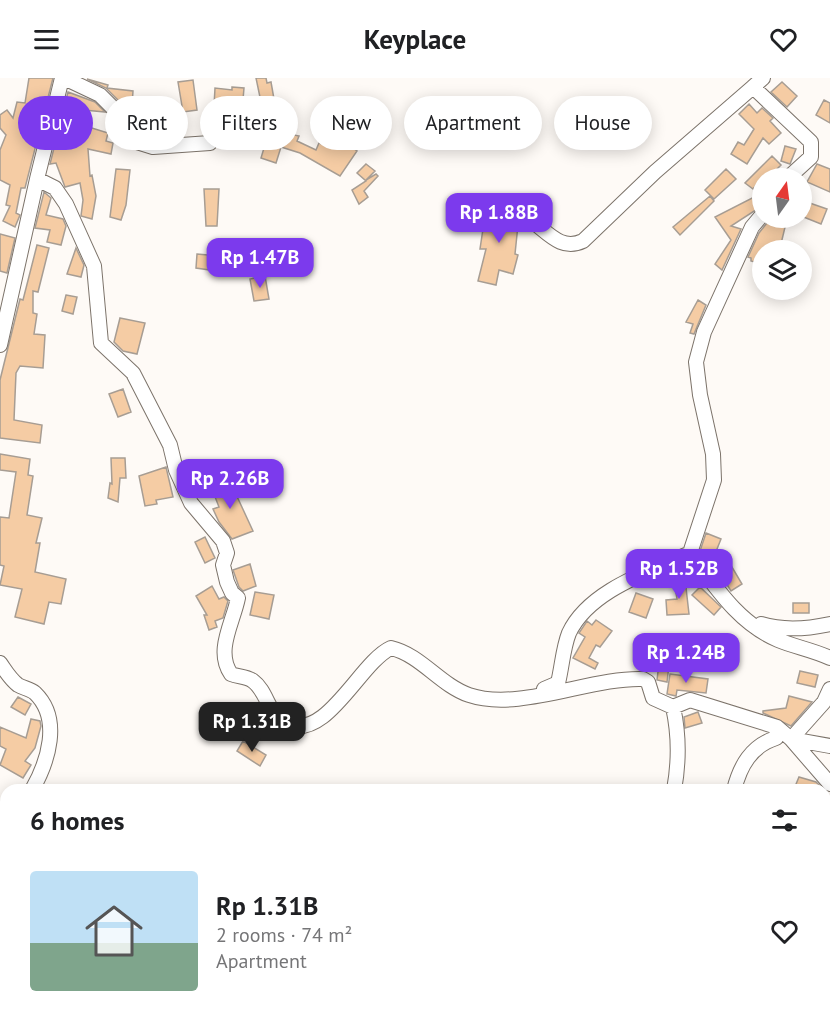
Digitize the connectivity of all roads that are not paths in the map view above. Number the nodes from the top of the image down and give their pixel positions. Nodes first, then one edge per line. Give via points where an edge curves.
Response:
1 (63, 78) edge
2 (758, 82) edge
3 (200, 144) edge
4 (799, 168) edge
5 (37, 179) junction
6 (532, 221) dead end
7 (752, 227) edge
8 (0, 345) edge
9 (690, 553) junction
10 (742, 618) junction
11 (830, 624) edge
12 (830, 658) edge
13 (0, 663) edge
14 (830, 690) edge
15 (528, 696) junction
16 (673, 707) junction
17 (777, 727) junction
18 (791, 739) junction
19 (830, 746) edge
20 (36, 784) edge
21 (675, 784) edge
22 (736, 784) edge
23 (830, 784) edge

1 - 3 street via 105,99 138,142 153,147
1 - 5 street
2 - 4 street via 810,142 811,157
2 - 6 street via 583,241 573,246 562,244
5 - 8 street
5 - 15 street via 55,188 66,204 94,266 101,343 133,373 170,445 176,470 191,502 223,541 227,582 238,598 224,643 224,663 231,674 252,680 274,714 292,726 321,718 379,653 390,648 411,656 469,695 501,699
7 - 9 street via 704,332 696,362 714,480
9 - 10 street
9 - 15 street via 600,597 569,633 558,683
10 - 11 street via 775,629
10 - 12 street via 778,640
13 - 20 street via 19,686 34,692 52,729
14 - 18 street
15 - 16 street via 643,678 653,698
16 - 17 street via 690,700
16 - 21 street via 678,737
17 - 18 street
17 - 22 street via 776,738 757,747 739,770
18 - 19 street
18 - 23 street

